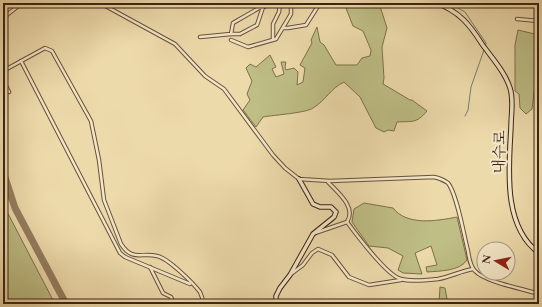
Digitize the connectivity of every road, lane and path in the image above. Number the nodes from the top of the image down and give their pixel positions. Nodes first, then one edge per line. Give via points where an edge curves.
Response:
1 (22, 3) edge
2 (100, 3) edge
3 (278, 3) edge
4 (291, 3) edge
5 (320, 3) edge
6 (436, 3) edge
7 (263, 6) junction
8 (3, 18) edge
9 (517, 19) dead end
10 (539, 21) edge
11 (283, 28) junction
12 (231, 34) junction
13 (200, 37) dead end
14 (231, 40) dead end
15 (272, 40) junction
16 (21, 61) junction
17 (3, 71) edge
18 (3, 80) edge
19 (9, 92) dead end
20 (299, 179) junction
21 (328, 181) junction
22 (347, 222) junction
23 (312, 234) junction
24 (539, 252) edge
25 (150, 266) junction
26 (473, 269) junction
27 (290, 274) junction
28 (402, 280) junction
29 (193, 284) junction
30 (539, 294) edge
31 (174, 304) edge
32 (203, 304) edge
33 (276, 304) edge

1 - 8 street
2 - 20 street via 175,44 205,76 224,89 273,155
3 - 7 street
3 - 15 street via 279,12 273,24
4 - 11 street via 291,14
5 - 11 street via 306,24
6 - 24 street, 내수로 via 461,16 504,76 511,93 510,178 516,219 526,240
7 - 12 street via 233,23
7 - 12 street via 257,26 240,34
9 - 10 street
11 - 15 street via 277,38
12 - 13 street
14 - 15 street via 248,47
16 - 17 street
16 - 25 street via 120,253
16 - 29 street via 45,48 49,49 86,109 95,132 104,200 124,249 135,256 154,255 162,258
18 - 19 street
20 - 21 street
20 - 23 street via 313,204 331,207 336,212 334,217
21 - 22 street via 350,208
21 - 26 street via 434,177 443,180 454,194
22 - 23 street
22 - 28 street via 367,248
23 - 27 street
25 - 29 street
25 - 31 street via 163,293 171,297
26 - 28 street via 438,279
26 - 30 street via 493,280
27 - 28 street via 318,249 328,252 349,277 369,284
27 - 33 street via 276,296
29 - 32 street via 202,296

